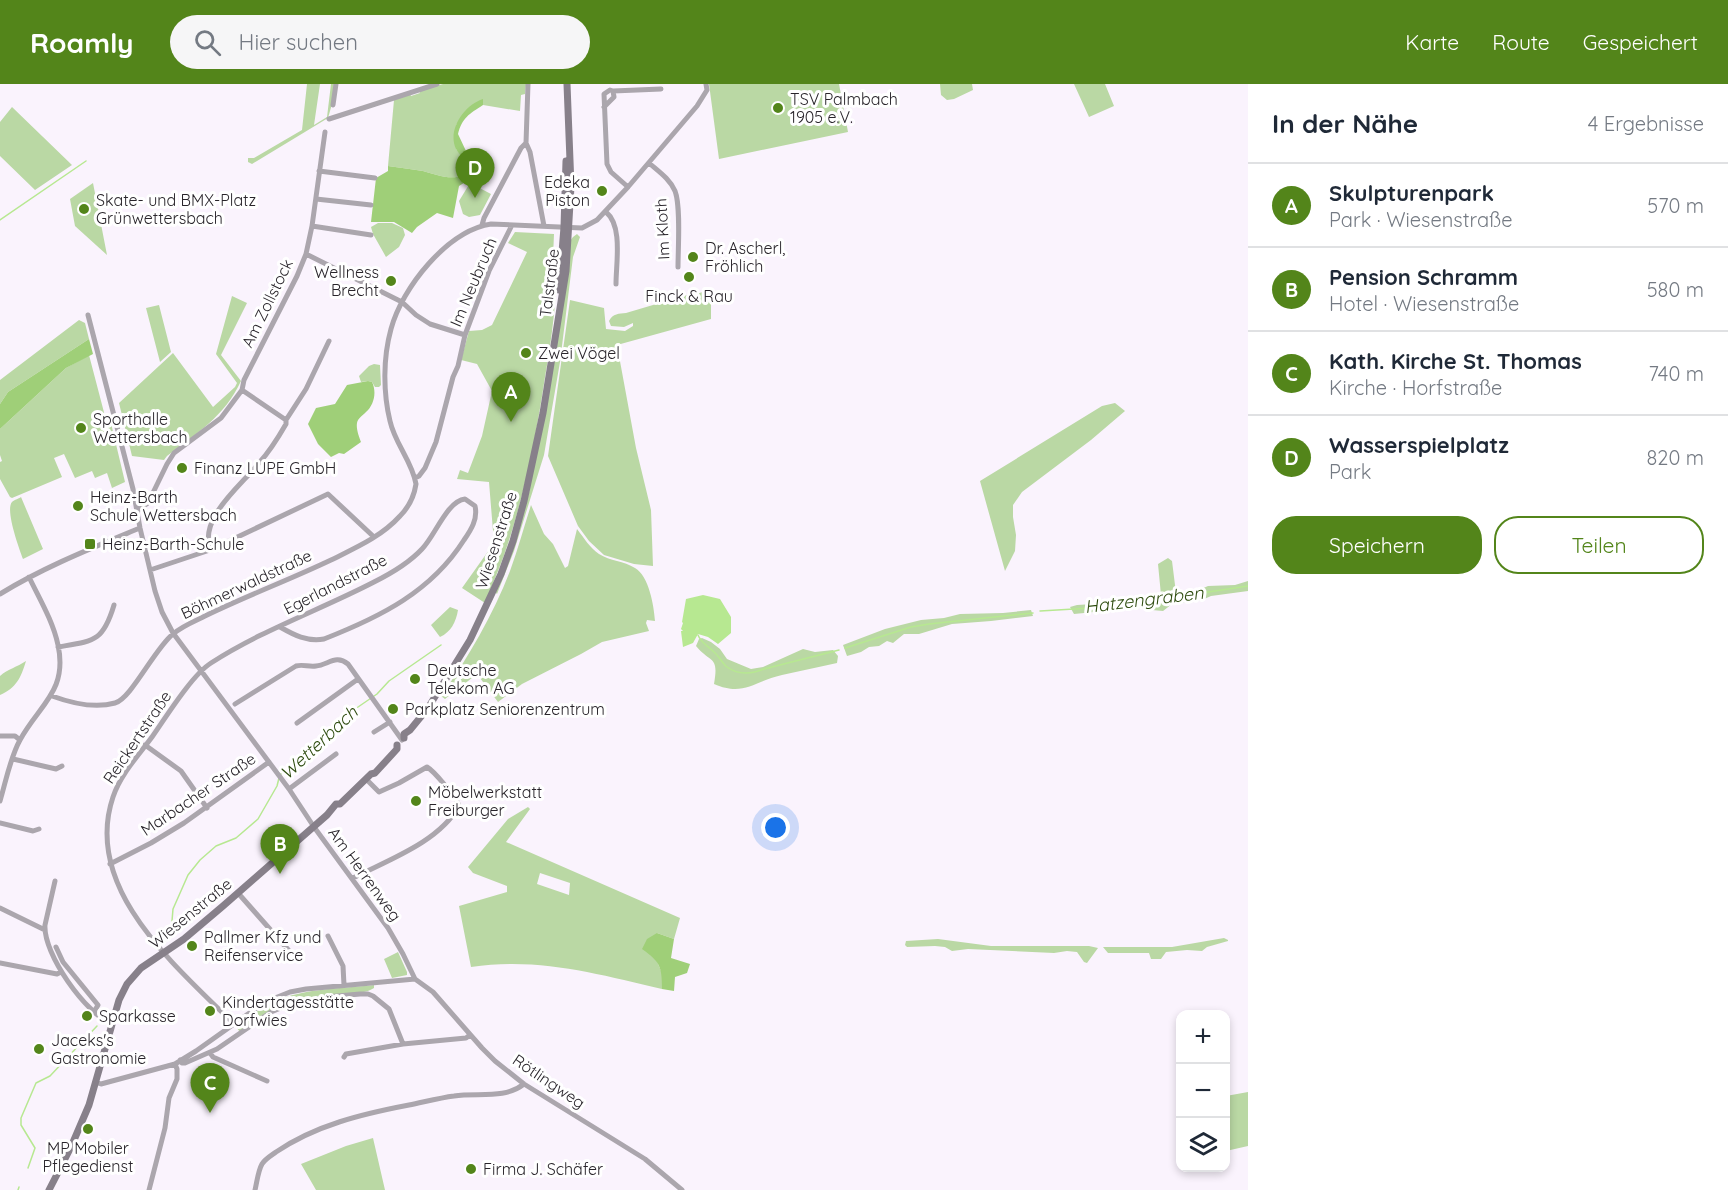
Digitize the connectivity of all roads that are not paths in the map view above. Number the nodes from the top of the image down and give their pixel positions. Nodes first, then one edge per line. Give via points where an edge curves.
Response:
1 (336, 84) edge
2 (437, 84) edge
3 (528, 84) edge
4 (567, 84) edge
5 (706, 84) edge
6 (661, 89) dead end
7 (613, 91) junction
8 (333, 105) dead end
9 (604, 107) junction
10 (329, 119) dead end
11 (325, 132) dead end
12 (526, 143) junction
13 (649, 163) junction
14 (319, 171) junction
15 (375, 178) dead end
16 (628, 187) junction
17 (316, 199) junction
18 (371, 206) dead end
19 (606, 212) junction
20 (482, 225) junction
21 (512, 225) junction
22 (312, 226) junction
23 (544, 226) junction
24 (566, 228) junction
25 (371, 235) dead end
26 (306, 254) junction
27 (678, 267) dead end
28 (616, 284) dead end
29 (402, 302) junction
30 (88, 315) dead end
31 (465, 335) junction
32 (555, 338) joint
33 (328, 341) dead end
34 (242, 390) junction
35 (286, 420) junction
36 (415, 482) junction
37 (138, 510) junction
38 (140, 528) junction
39 (374, 537) junction
40 (210, 550) junction
41 (150, 570) junction
42 (29, 576) junction
43 (0, 594) edge
44 (114, 605) dead end
45 (280, 627) junction
46 (173, 633) junction
47 (58, 647) junction
48 (201, 669) junction
49 (358, 679) junction
50 (52, 696) junction
51 (235, 704) dead end
52 (390, 722) junction
53 (297, 723) dead end
54 (374, 732) dead end
55 (0, 736) edge
56 (20, 740) junction
57 (401, 741) junction
58 (146, 745) junction
59 (336, 754) dead end
60 (13, 759) junction
61 (269, 762) junction
62 (62, 766) dead end
63 (368, 777) junction
64 (289, 789) junction
65 (0, 801) edge
66 (207, 808) junction
67 (0, 823) edge
68 (314, 827) junction
69 (39, 829) dead end
70 (110, 864) junction
71 (353, 878) junction
72 (55, 881) dead end
73 (238, 892) junction
74 (0, 908) edge
75 (45, 930) junction
76 (328, 936) dead end
77 (56, 947) dead end
78 (165, 952) junction
79 (291, 953) dead end
80 (0, 963) edge
81 (61, 972) junction
82 (415, 979) junction
83 (344, 986) junction
84 (94, 1012) junction
85 (112, 1024) junction
86 (234, 1024) junction
87 (470, 1035) junction
88 (403, 1044) junction
89 (210, 1053) junction
90 (344, 1057) dead end
91 (177, 1062) junction
92 (267, 1081) dead end
93 (95, 1082) junction
94 (524, 1084) junction
95 (49, 1190) edge
96 (149, 1190) edge
97 (255, 1190) edge
98 (682, 1190) edge

1 - 8 street
2 - 10 street
3 - 12 street
4 - 24 main road, Talstraße via 571,170
5 - 13 street via 697,106
6 - 7 street
7 - 9 street via 614,98
7 - 9 street via 604,93
9 - 16 street via 607,164
11 - 14 street, Am Zollstock
12 - 20 street
12 - 23 street
13 - 16 street
13 - 27 street, Im Kloth via 675,191
14 - 15 street
14 - 17 street, Am Zollstock
16 - 19 street
17 - 18 street
17 - 22 street, Am Zollstock
19 - 24 street via 582,228
19 - 28 street via 616,227
20 - 21 street
20 - 29 street via 442,249
21 - 23 street
21 - 31 street, Im Neubruch
22 - 25 street
22 - 26 street, Am Zollstock
23 - 24 street
24 - 32 main road, Talstraße
26 - 29 street
26 - 34 street, Am Zollstock
29 - 31 street via 430,324
29 - 36 street via 389,338 386,393 394,436
30 - 37 street, Am Herrenweg
31 - 36 street, Im Neubruch via 436,442
32 - 57 main road, Wiesenstraße via 529,481 506,561 470,640 442,688
33 - 35 street
34 - 35 street
34 - 37 street, Am Zollstock via 221,418 174,453 148,503
35 - 40 street via 258,466 219,509 209,532
36 - 39 street, Böhmerwaldstraße via 414,496 401,516
37 - 38 street, Am Herrenweg
38 - 41 street, Am Herrenweg
38 - 42 street
39 - 40 street via 328,494
39 - 46 street, Böhmerwaldstraße
40 - 41 street
41 - 46 street, Am Herrenweg via 159,604
42 - 43 street
42 - 47 street
44 - 47 street via 109,623 99,636
45 - 45 street, Egerlandstraße via 402,565 422,549 454,504 462,500 476,506 476,517 460,546 438,574 415,593 324,639 298,637
45 - 48 street, Egerlandstraße
46 - 48 street, Am Herrenweg
46 - 50 street, Böhmerwaldstraße via 122,700 114,704 78,704
47 - 50 street via 59,675
48 - 58 street, Reickertstraße
48 - 61 street, Am Herrenweg
49 - 51 street via 343,660 316,666 302,664
49 - 52 street
49 - 53 street
50 - 56 street
52 - 54 street
52 - 57 street
55 - 56 street
56 - 60 street
57 - 63 main road, Wiesenstraße
58 - 66 street via 181,771
58 - 70 street, Reickertstraße via 119,782 113,798 107,835
59 - 64 street
60 - 62 street via 56,769
60 - 65 street
61 - 64 street, Am Herrenweg
61 - 66 street, Marbacher Straße
63 - 68 main road, Wiesenstraße
63 - 71 street via 379,792 427,767 458,800 459,806 425,840
64 - 68 street, Am Herrenweg
66 - 70 street, Marbacher Straße
67 - 69 street
68 - 71 street, Am Herrenweg
68 - 73 main road, Wiesenstraße
70 - 78 street, Reickertstraße via 124,899
71 - 82 street, Am Herrenweg via 398,944
72 - 75 street
73 - 78 main road, Wiesenstraße
73 - 79 street
74 - 75 street
75 - 81 street
76 - 83 street via 343,966
77 - 84 street via 63,962 98,1005
78 - 85 main road, Wiesenstraße via 141,968 127,984
78 - 86 street, Reickertstraße
80 - 81 street via 48,974
81 - 84 street
82 - 83 street
82 - 87 street, Rötlingweg via 433,992
83 - 86 street via 290,992 265,1002
84 - 85 street
85 - 93 main road, Wiesenstraße
86 - 91 street
87 - 88 street
87 - 94 street, Rötlingweg
88 - 89 street via 389,1010 368,993 288,1005
88 - 90 street
89 - 91 street via 185,1063
89 - 92 street
91 - 93 street via 101,1084
91 - 96 street via 177,1079 169,1098
93 - 95 main road, Wiesenstraße via 89,1106
94 - 97 street via 501,1094 456,1095 353,1117 318,1129 267,1159
94 - 98 street, Rötlingweg via 645,1159

